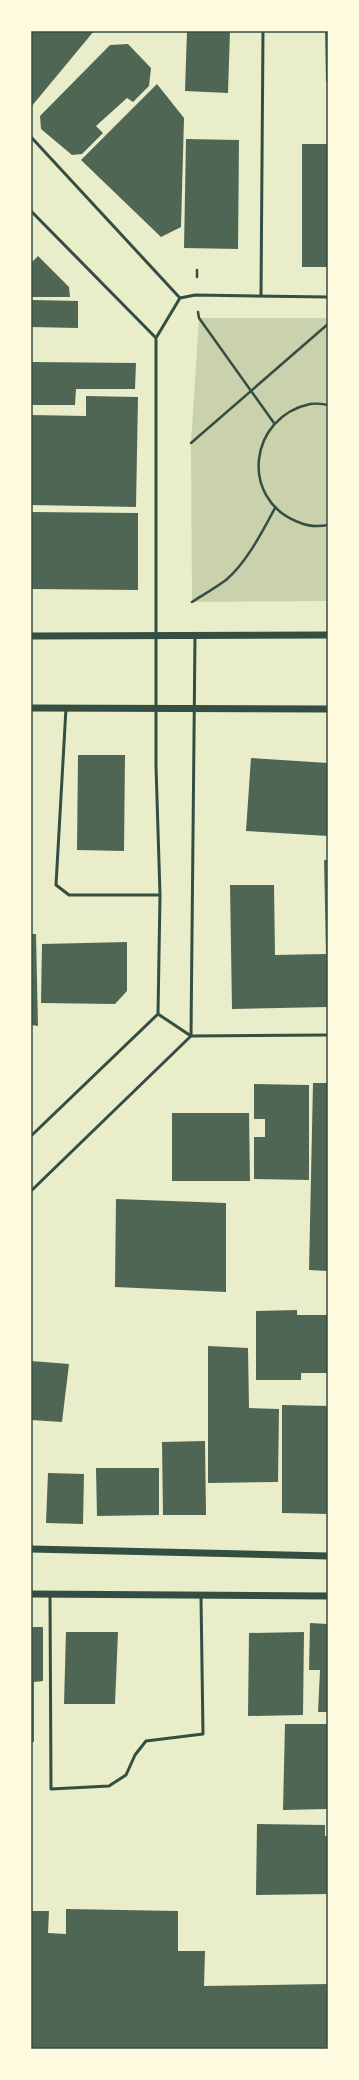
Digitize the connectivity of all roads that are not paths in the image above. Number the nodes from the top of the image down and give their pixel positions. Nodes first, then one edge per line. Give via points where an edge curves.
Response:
1 (263, 31) edge
2 (31, 137) edge
3 (31, 211) edge
4 (261, 296) junction
5 (328, 297) edge
6 (180, 298) junction
7 (156, 338) junction
8 (328, 635) edge
9 (31, 636) edge
10 (157, 636) junction
11 (196, 636) junction
12 (31, 708) edge
13 (66, 708) junction
14 (156, 708) junction
15 (195, 708) junction
16 (328, 709) edge
17 (160, 896) junction
18 (158, 1014) junction
19 (191, 1036) junction
20 (328, 1036) edge
21 (31, 1136) edge
22 (31, 1191) edge
23 (31, 1550) edge
24 (328, 1556) edge
25 (31, 1594) edge
26 (50, 1595) junction
27 (328, 1596) edge
28 (201, 1597) junction

1 - 4 lane
2 - 6 lane
3 - 7 lane
4 - 5 lane
4 - 6 lane via 195,295
6 - 7 lane
7 - 10 lane
8 - 11 street
9 - 10 street
10 - 11 street
10 - 14 lane
11 - 15 lane
12 - 13 street
13 - 14 street
13 - 17 lane via 56,885 69,895
14 - 15 street
14 - 17 lane
15 - 16 street
15 - 19 lane
17 - 18 lane
18 - 19 lane
18 - 21 lane
19 - 20 lane
19 - 22 lane
23 - 24 street
25 - 26 street
26 - 28 street
26 - 28 lane via 51,1789 109,1786 126,1775 135,1755 146,1741 203,1734
27 - 28 street

